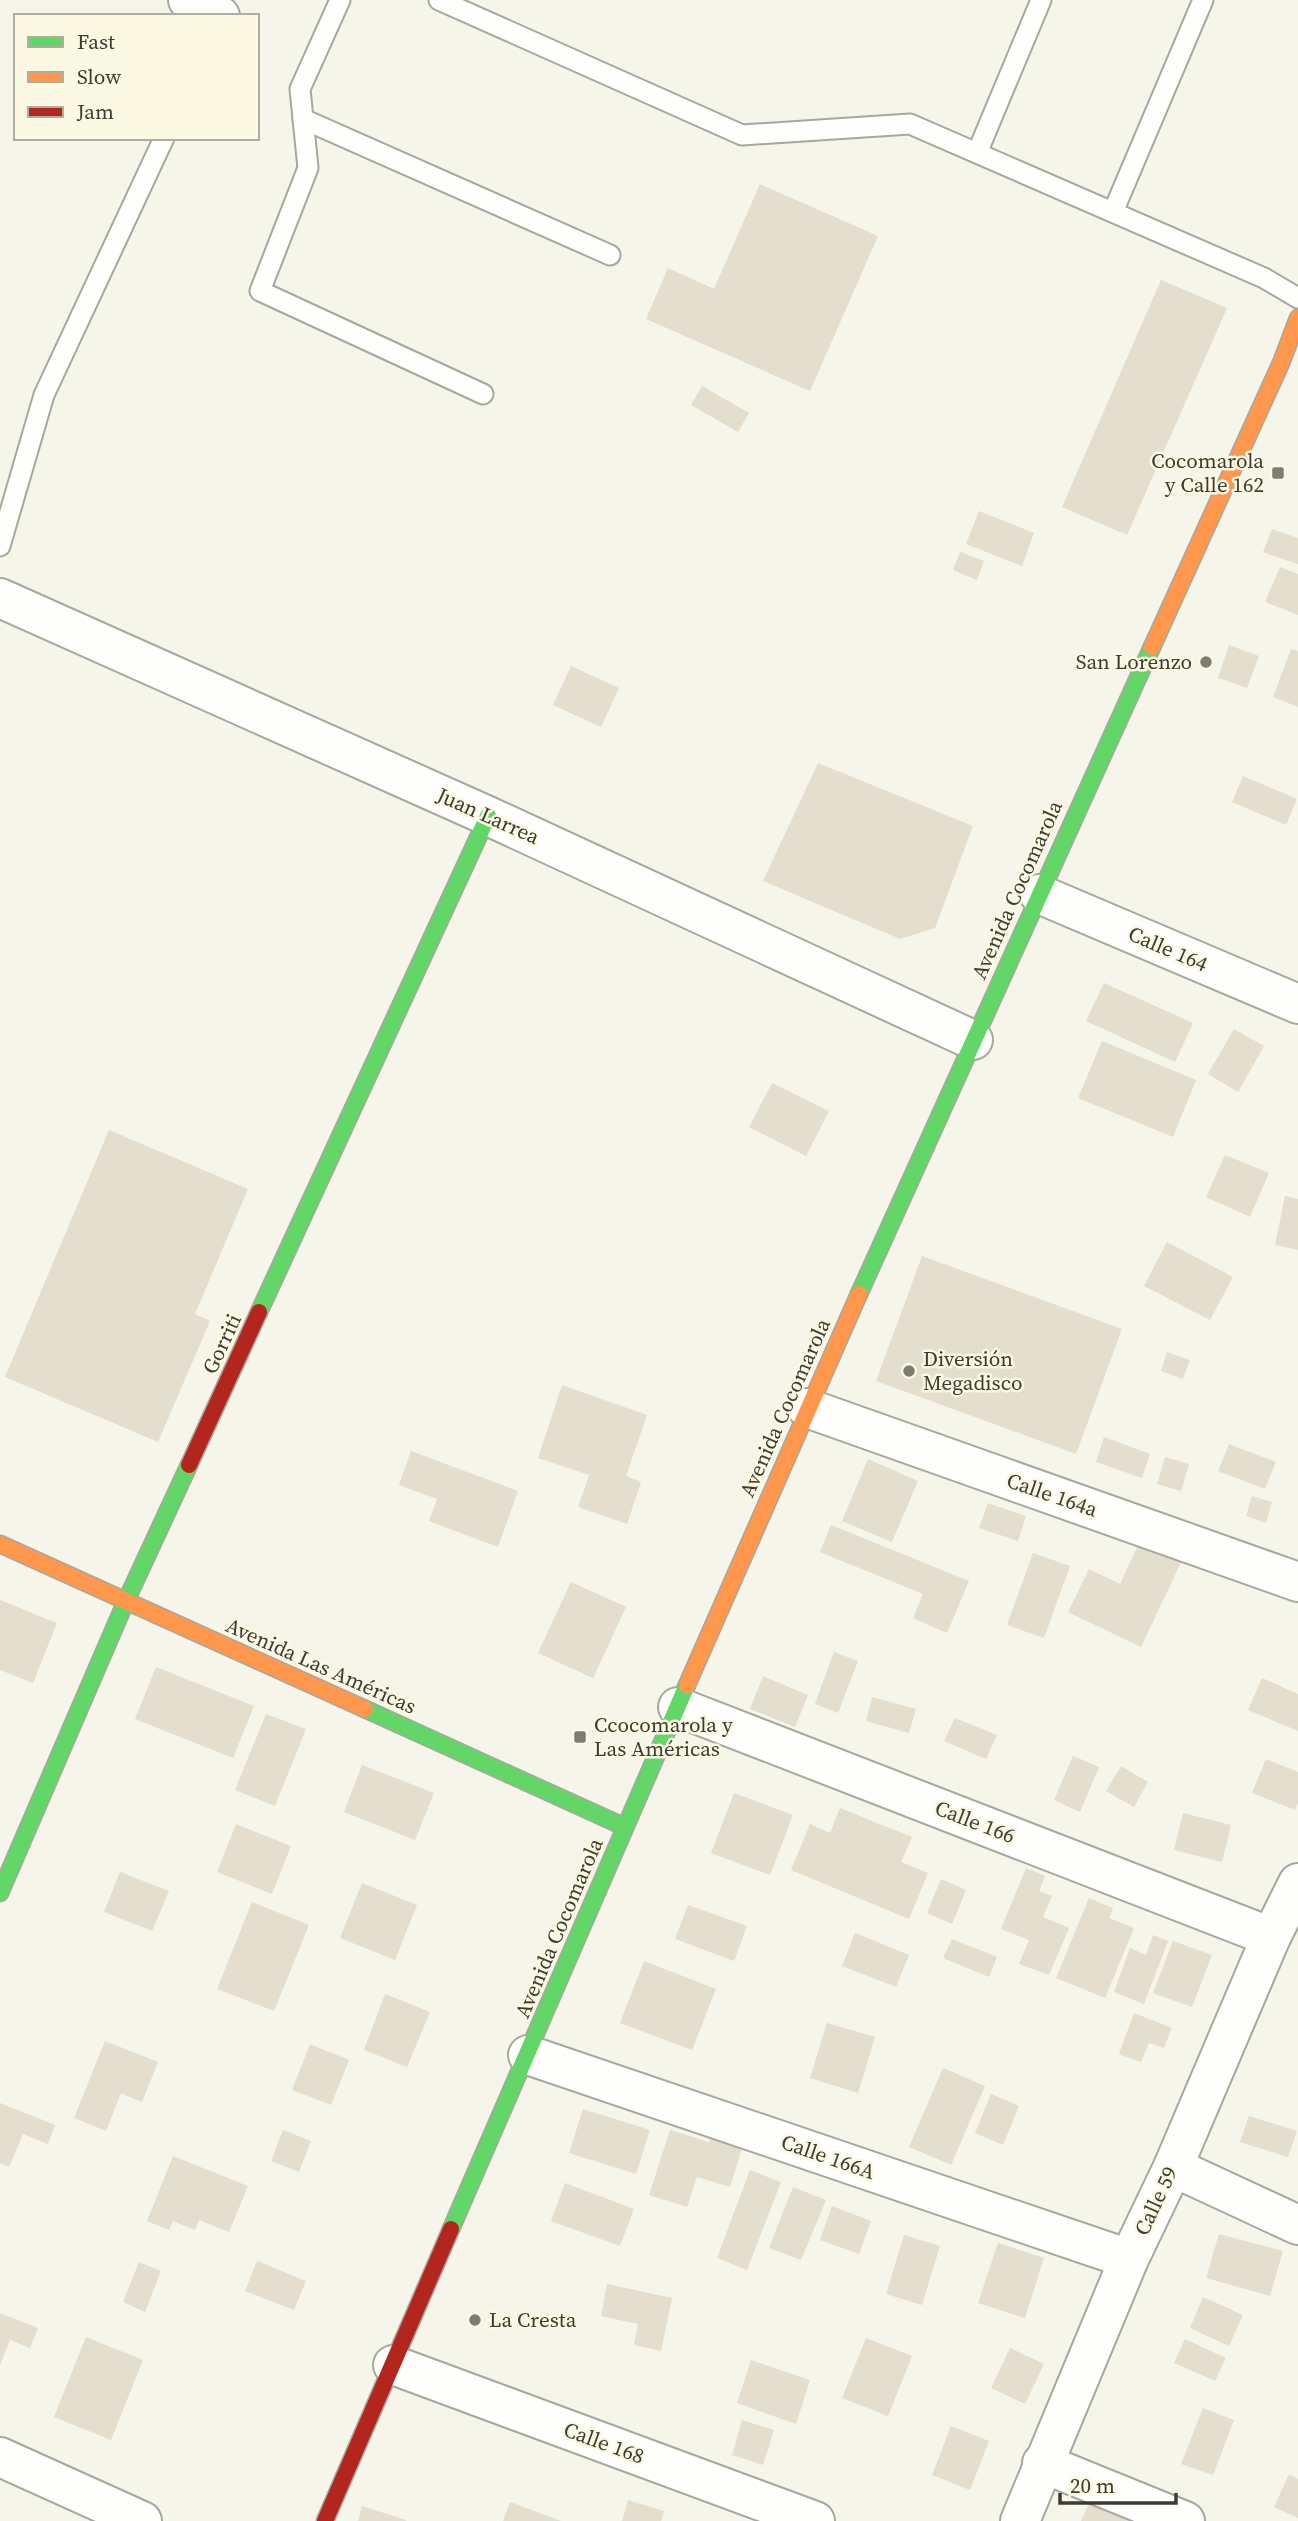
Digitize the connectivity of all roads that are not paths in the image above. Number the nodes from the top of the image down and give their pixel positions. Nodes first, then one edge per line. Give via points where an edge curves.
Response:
1 (188, 0) edge
2 (340, 0) edge
3 (439, 0) edge
4 (1041, 0) edge
5 (1203, 0) edge
6 (216, 14) edge
7 (303, 119) junction
8 (163, 140) edge
9 (976, 153) junction
10 (1113, 212) junction
11 (610, 255) dead end
12 (1298, 298) edge
13 (1298, 318) edge
14 (1289, 366) edge
15 (483, 394) dead end
16 (0, 547) edge
17 (0, 598) edge
18 (488, 816) junction
19 (1039, 894) junction
20 (1298, 1004) edge
21 (973, 1040) junction
22 (807, 1408) junction
23 (0, 1544) edge
24 (1298, 1581) edge
25 (126, 1601) junction
26 (678, 1707) junction
27 (625, 1827) junction
28 (0, 1893) edge
29 (1296, 1896) edge
30 (1271, 1937) junction
31 (528, 2055) junction
32 (1173, 2167) junction
33 (1298, 2225) edge
34 (1129, 2259) junction
35 (393, 2365) junction
36 (0, 2457) edge
37 (1042, 2463) junction
38 (142, 2521) edge
39 (325, 2521) edge
40 (816, 2521) edge
41 (1020, 2521) edge
42 (1185, 2521) edge

1 - 6 street
2 - 7 lane via 299,89
3 - 9 lane via 742,135 909,124
4 - 9 lane
5 - 10 lane
7 - 11 lane
7 - 15 lane via 308,168 260,291
8 - 16 lane via 44,396
9 - 10 lane
10 - 12 lane via 1264,278
13 - 14 main road, Avenida Cocomarola
14 - 19 main road, Avenida Cocomarola
17 - 18 street, Juan Larrea
18 - 21 street, Juan Larrea
18 - 25 main road, Gorriti
19 - 20 street, Calle 164
19 - 21 main road, Avenida Cocomarola
21 - 22 main road, Avenida Cocomarola
22 - 24 street, Calle 164a
22 - 26 main road, Avenida Cocomarola
23 - 25 main road, Avenida Las Américas
25 - 27 main road, Avenida Las Américas
25 - 28 main road, Gorriti
26 - 27 main road, Avenida Cocomarola
26 - 30 street, Calle 166
27 - 31 main road, Avenida Cocomarola
29 - 30 street, Calle 59
30 - 32 street, Calle 59
31 - 34 street, Calle 166A
31 - 35 main road, Avenida Cocomarola
32 - 33 street
32 - 34 street, Calle 59
34 - 37 street, Calle 59
35 - 39 main road, Avenida Cocomarola
35 - 40 street, Calle 168
36 - 38 street
37 - 41 street, Calle 59
37 - 42 street

